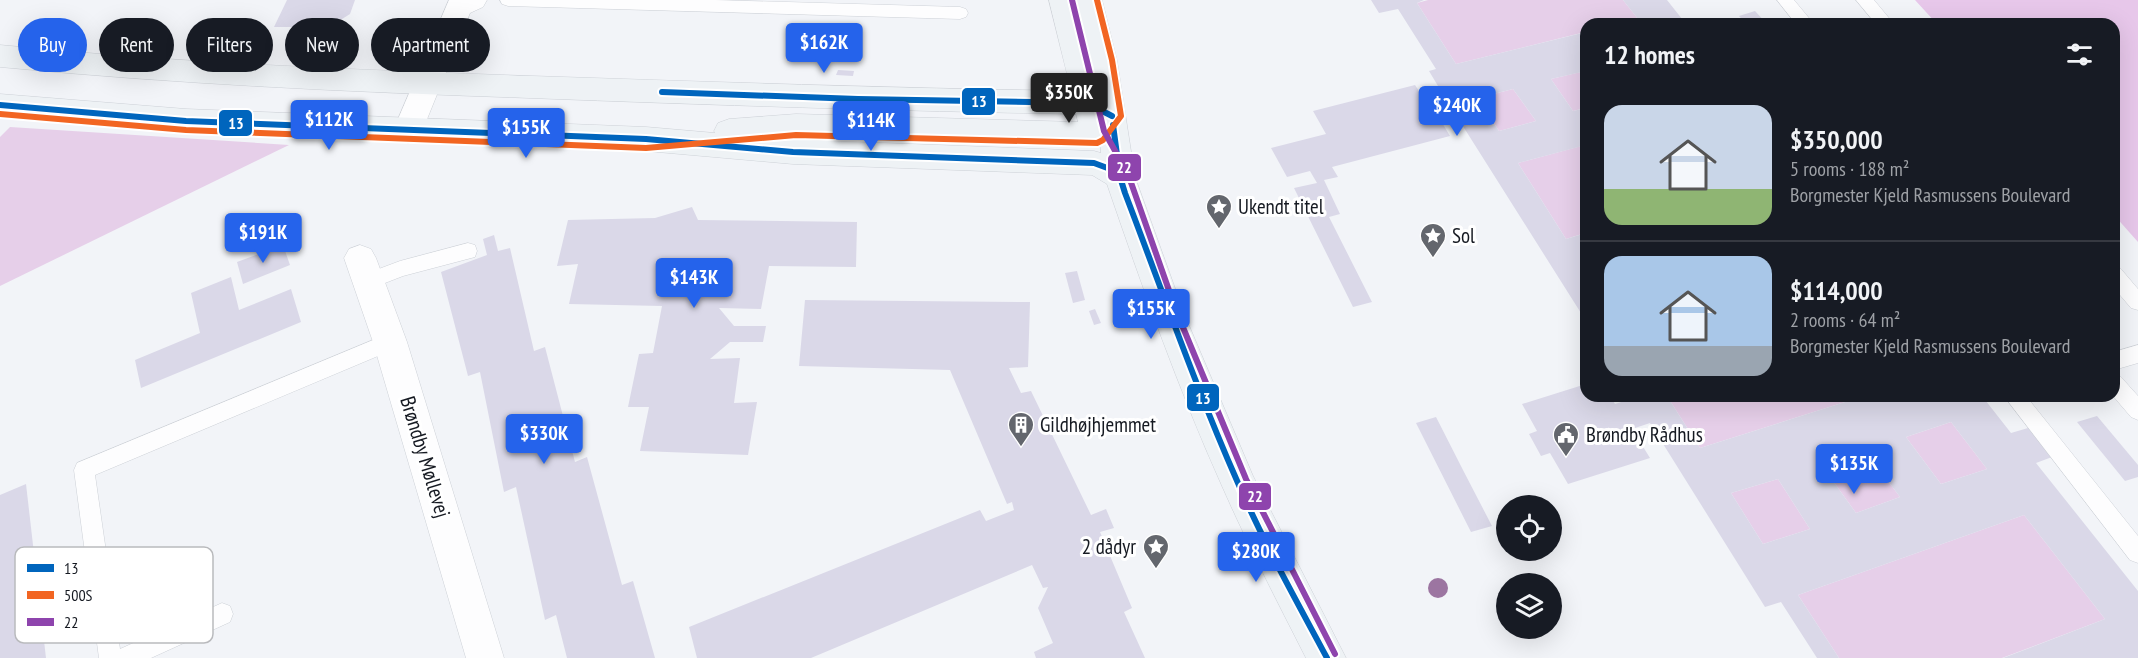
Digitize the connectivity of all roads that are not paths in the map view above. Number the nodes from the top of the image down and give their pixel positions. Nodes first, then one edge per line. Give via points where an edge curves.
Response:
1 (473, 0) edge
2 (508, 0) edge
3 (1063, 0) edge
4 (1088, 0) edge
5 (1785, 0) edge
6 (1864, 0) edge
7 (960, 13) dead end
8 (1801, 18) edge
9 (1880, 18) edge
10 (0, 56) edge
11 (427, 84) junction
12 (0, 105) edge
13 (1098, 118) junction
14 (408, 131) junction
15 (646, 139) junction
16 (1120, 177) junction
17 (468, 251) dead end
18 (364, 270) joint
19 (2120, 282) edge
20 (2138, 302) edge
21 (390, 342) junction
22 (2138, 354) edge
23 (2120, 360) edge
24 (2120, 389) edge
25 (2019, 402) edge
26 (2138, 411) edge
27 (95, 547) edge
28 (2138, 553) edge
29 (222, 614) dead end
30 (213, 618) edge
31 (108, 643) edge
32 (158, 643) edge
33 (110, 658) edge
34 (125, 658) edge
35 (485, 658) edge
36 (1327, 658) edge

1 - 11 street via 459,7
2 - 7 lane
3 - 13 street
4 - 13 street via 1103,61
5 - 8 lane
6 - 9 lane
10 - 11 street via 197,74
11 - 13 street via 858,99
11 - 14 street
12 - 14 street via 186,121
13 - 15 street via 796,126
13 - 16 street
14 - 15 street
15 - 16 street via 793,152 1094,163
16 - 36 street via 1169,315 1234,473
17 - 18 lane via 400,269
18 - 21 street, Brøndby Møllevej
19 - 20 lane
21 - 27 lane via 84,470
21 - 35 street, Brøndby Møllevej
22 - 23 lane
24 - 26 lane
25 - 28 lane
29 - 30 lane
31 - 33 lane
32 - 34 lane

